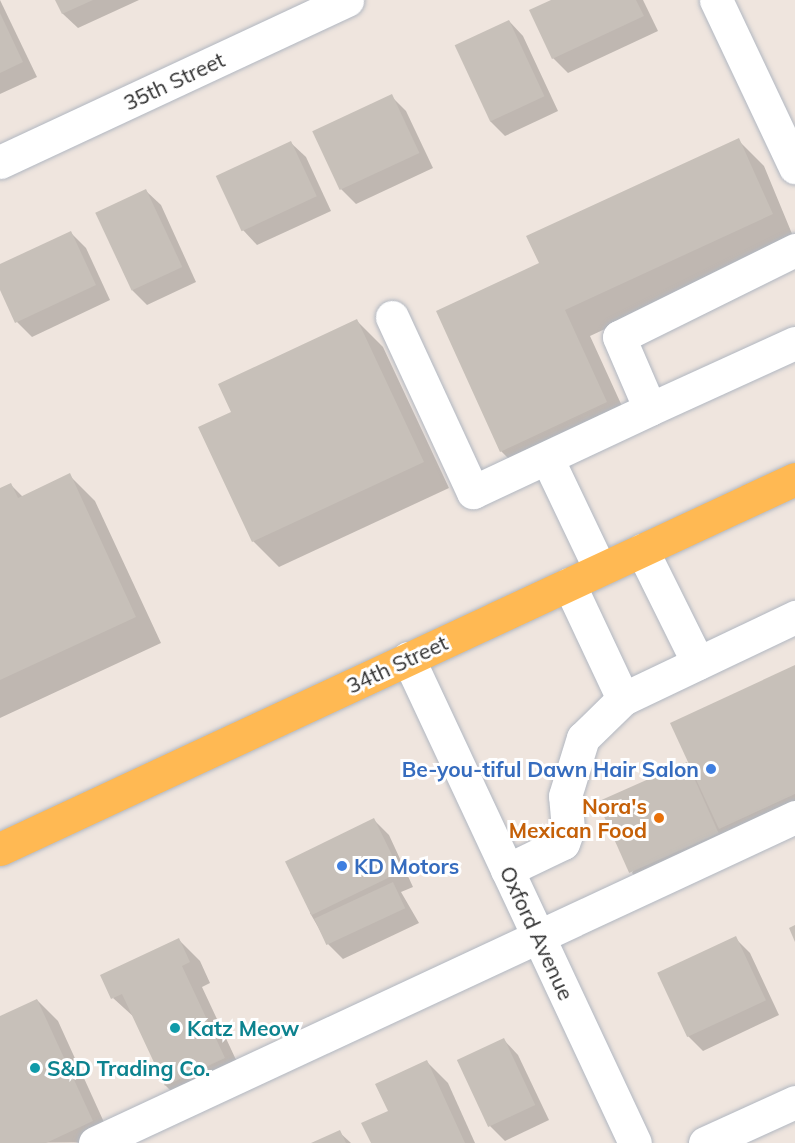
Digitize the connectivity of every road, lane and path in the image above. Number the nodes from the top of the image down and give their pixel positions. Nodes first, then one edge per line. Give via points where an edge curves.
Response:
1 (347, 0) edge
2 (716, 0) edge
3 (0, 162) edge
4 (795, 167) edge
5 (795, 250) edge
6 (392, 317) dead end
7 (795, 343) edge
8 (650, 409) junction
9 (548, 458) junction
10 (795, 479) edge
11 (642, 550) junction
12 (600, 569) junction
13 (569, 584) junction
14 (795, 617) edge
15 (408, 658) junction
16 (698, 663) junction
17 (623, 699) junction
18 (795, 816) edge
19 (0, 849) edge
20 (507, 870) junction
21 (539, 938) junction
22 (795, 1102) edge
23 (95, 1143) edge
24 (635, 1143) edge
25 (705, 1143) edge

1 - 3 street, 35th Street
2 - 4 street
5 - 8 street via 619,337
6 - 9 street via 472,492
7 - 8 street
8 - 9 street
9 - 12 street
10 - 11 main road, 34th Street
11 - 12 main road, 34th Street
11 - 16 street
12 - 13 main road, 34th Street
13 - 15 main road, 34th Street
13 - 17 street
14 - 16 street
15 - 19 main road, 34th Street
15 - 20 street, Oxford Avenue
16 - 17 street
17 - 20 street via 583,738 565,796 568,829 563,843
18 - 21 street
20 - 21 street, Oxford Avenue
21 - 23 street
21 - 24 street, Oxford Avenue
22 - 25 street

